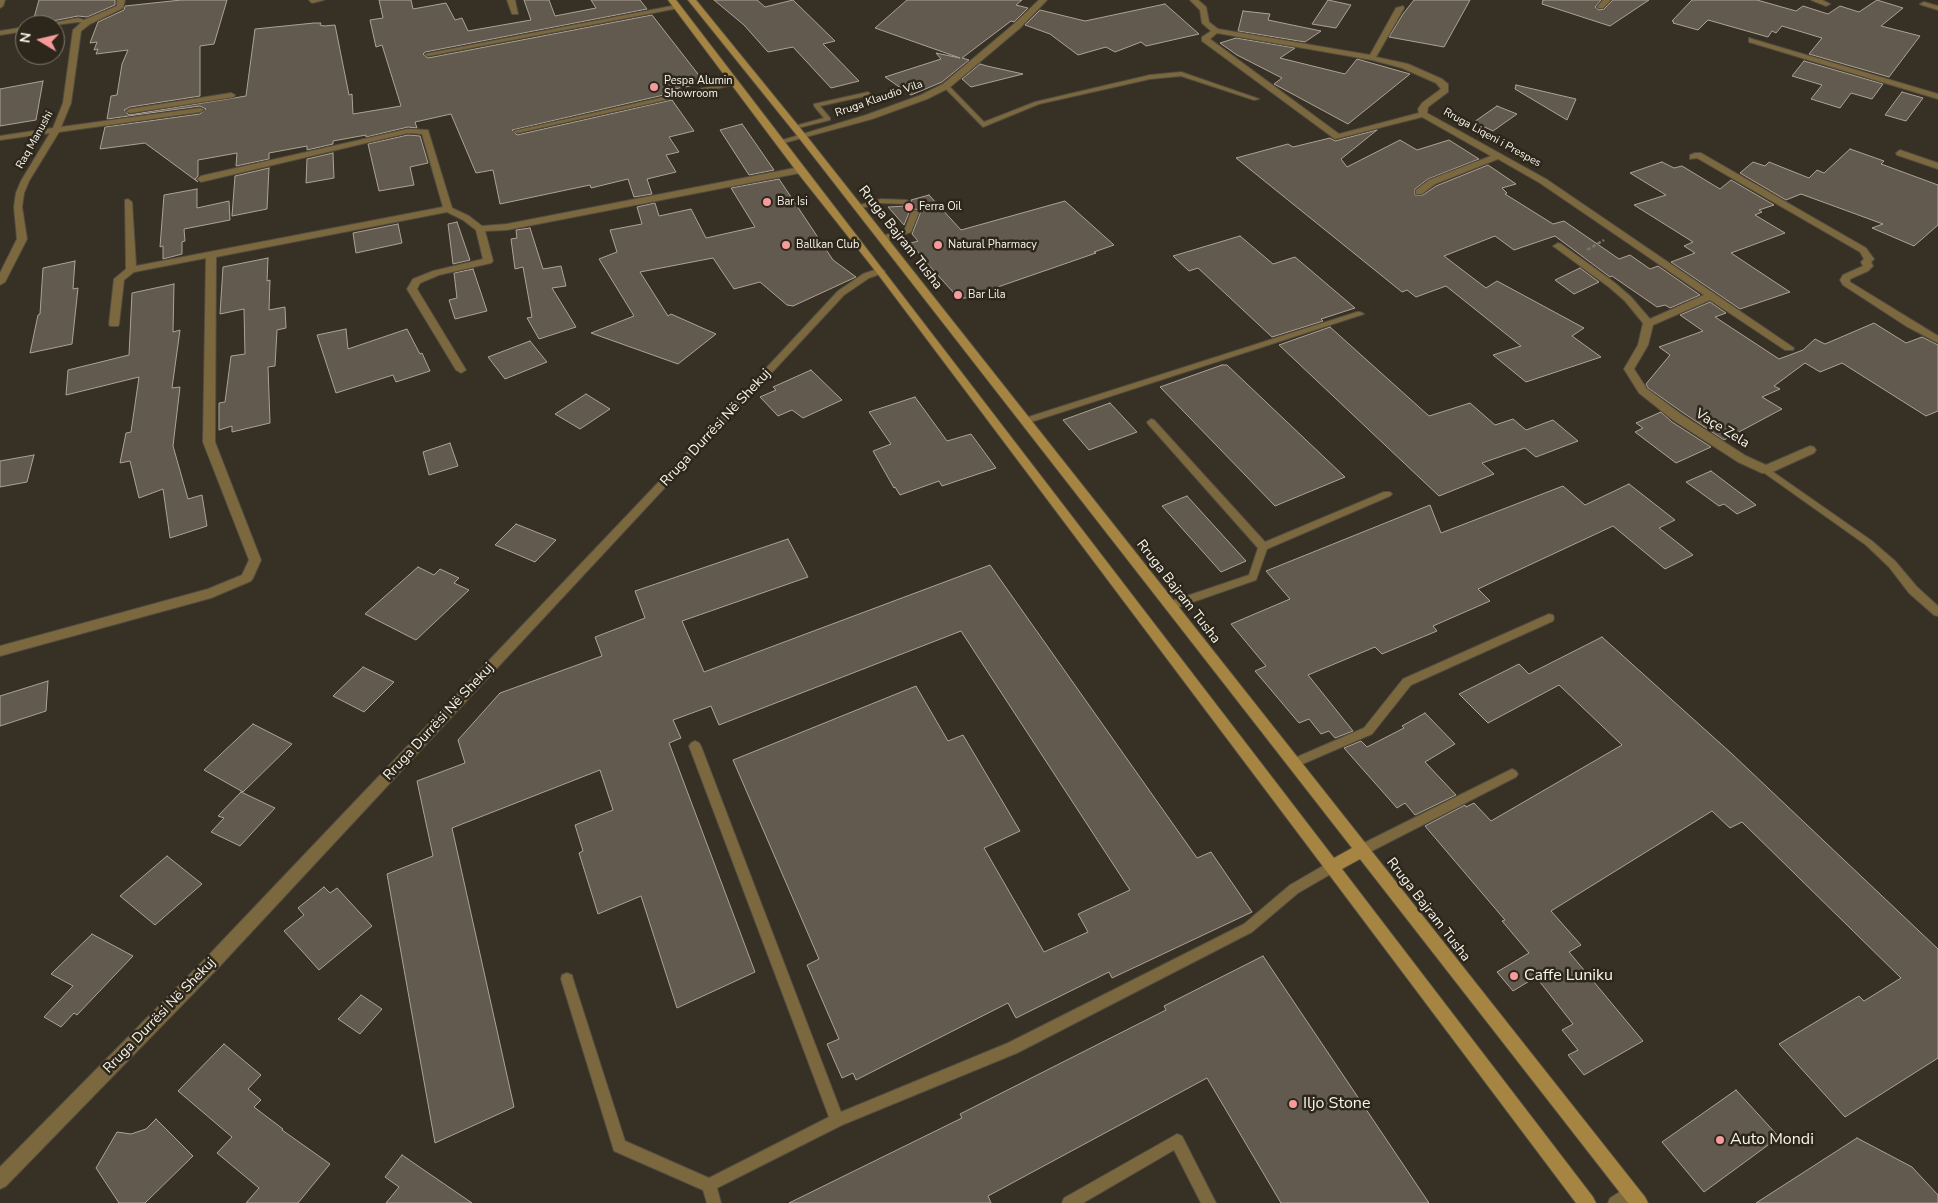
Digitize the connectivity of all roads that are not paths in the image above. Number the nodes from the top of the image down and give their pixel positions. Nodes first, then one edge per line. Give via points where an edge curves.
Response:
1 (2, 0) edge
2 (121, 0) edge
3 (511, 0) edge
4 (692, 0) edge
5 (1043, 0) edge
6 (1194, 0) edge
7 (1607, 0) edge
8 (1815, 0) edge
9 (674, 3) edge
10 (1826, 4) dead end
11 (1924, 4) dead end
12 (0, 6) edge
13 (1601, 7) dead end
14 (1400, 8) dead end
15 (1938, 8) edge
16 (515, 12) dead end
17 (65, 22) edge
18 (87, 22) junction
19 (15, 31) edge
20 (1216, 31) junction
21 (0, 33) edge
22 (1752, 40) dead end
23 (428, 54) dead end
24 (1372, 58) junction
25 (735, 83) junction
26 (946, 86) junction
27 (868, 94) dead end
28 (231, 95) dead end
29 (1938, 97) edge
30 (1256, 100) dead end
31 (200, 110) dead end
32 (1423, 114) junction
33 (58, 126) junction
34 (517, 131) dead end
35 (798, 132) junction
36 (0, 138) edge
37 (780, 142) junction
38 (1900, 153) dead end
39 (1498, 156) junction
40 (1693, 156) dead end
41 (1938, 166) edge
42 (800, 170) junction
43 (201, 178) dead end
44 (1420, 192) dead end
45 (128, 202) dead end
46 (906, 202) dead end
47 (857, 207) junction
48 (448, 209) junction
49 (915, 212) dead end
50 (480, 229) junction
51 (882, 239) junction
52 (1558, 246) dead end
53 (211, 256) junction
54 (131, 270) junction
55 (880, 271) junction
56 (0, 282) edge
57 (1710, 296) junction
58 (1360, 314) dead end
59 (1648, 323) junction
60 (114, 324) dead end
61 (1938, 340) edge
62 (1789, 348) dead end
63 (461, 370) dead end
64 (1025, 421) junction
65 (1151, 422) dead end
66 (1810, 450) dead end
67 (1766, 470) junction
68 (1387, 494) dead end
69 (1263, 547) junction
70 (1170, 606) junction
71 (1938, 612) edge
72 (1549, 618) dead end
73 (0, 651) edge
74 (695, 746) dead end
75 (1294, 763) junction
76 (1512, 774) dead end
77 (1362, 850) junction
78 (1332, 867) junction
79 (567, 979) dead end
80 (837, 1120) junction
81 (0, 1180) edge
82 (709, 1185) junction
83 (1635, 1198) edge
84 (714, 1203) edge
85 (1069, 1203) edge
86 (1209, 1203) edge
87 (1586, 1203) edge
88 (1615, 1203) edge

1 - 12 lane
2 - 18 street via 121,7 115,12
3 - 16 street
4 - 35 main road, Rruga Bajram Tusha
5 - 26 street, Rruga Klaudio Vila
6 - 20 street via 1203,9 1206,23
7 - 13 street
8 - 10 street
9 - 23 lane
9 - 25 main road
11 - 15 street
14 - 24 street
17 - 18 lane
18 - 33 street, Raq Manushi via 75,35 67,103
19 - 21 lane
20 - 24 street, Rruga Liqeni i Prespes
20 - 32 street via 1205,39 1338,136
22 - 29 street
24 - 32 street, Rruga Liqeni i Prespes via 1405,66 1445,86 1442,94 1425,105
25 - 34 lane
25 - 37 main road
26 - 30 lane via 983,125 1046,101 1150,77 1181,74
26 - 35 street, Rruga Klaudio Vila via 869,117
27 - 35 lane via 816,105 828,119
28 - 33 street
31 - 33 street
32 - 39 street, Rruga Liqeni i Prespes
33 - 36 street
33 - 56 street, Raq Manushi via 20,193 18,206 22,239
35 - 37 street, Rruga Klaudio Vila
35 - 47 main road, Rruga Bajram Tusha
37 - 42 main road
38 - 41 street
39 - 44 street via 1432,182
39 - 57 street, Rruga Liqeni i Prespes via 1543,180
40 - 61 street via 1698,155 1863,250 1869,259 1866,262 1868,266 1846,277 1846,283
42 - 50 street via 517,225
42 - 55 main road
43 - 48 street via 408,130 426,132
45 - 54 street
46 - 47 lane via 881,201
47 - 51 main road, Rruga Bajram Tusha
48 - 50 street
48 - 53 street
49 - 51 lane via 908,230
50 - 63 street via 488,261 436,272 416,281 412,289
51 - 64 main road, Rruga Bajram Tusha
52 - 59 street via 1612,285
53 - 54 street
53 - 73 street via 209,442 255,560 247,578 211,593
54 - 60 street via 119,279
55 - 78 main road
55 - 81 street, Rruga Durrësi Në Shekuj via 866,276 841,293 212,963
57 - 59 street
57 - 62 street, Rruga Liqeni i Prespes
58 - 64 lane
59 - 67 street, Vaçe Zela via 1643,344 1630,369 1633,378 1676,417 1742,459
64 - 70 main road, Rruga Bajram Tusha
65 - 69 lane
66 - 67 street
67 - 71 lane, Vaçe Zela via 1869,543
68 - 69 lane
69 - 70 lane via 1253,577
70 - 75 main road, Rruga Bajram Tusha
72 - 75 lane via 1407,682 1368,731
74 - 80 lane
75 - 77 main road, Rruga Bajram Tusha
76 - 77 lane
77 - 78 main road
77 - 83 main road, Rruga Bajram Tusha
78 - 80 lane via 1294,889 1248,928 1213,946 1012,1048
78 - 87 main road
79 - 82 lane via 619,1146
80 - 82 lane
82 - 84 lane
83 - 88 lane
85 - 86 lane via 1177,1142

